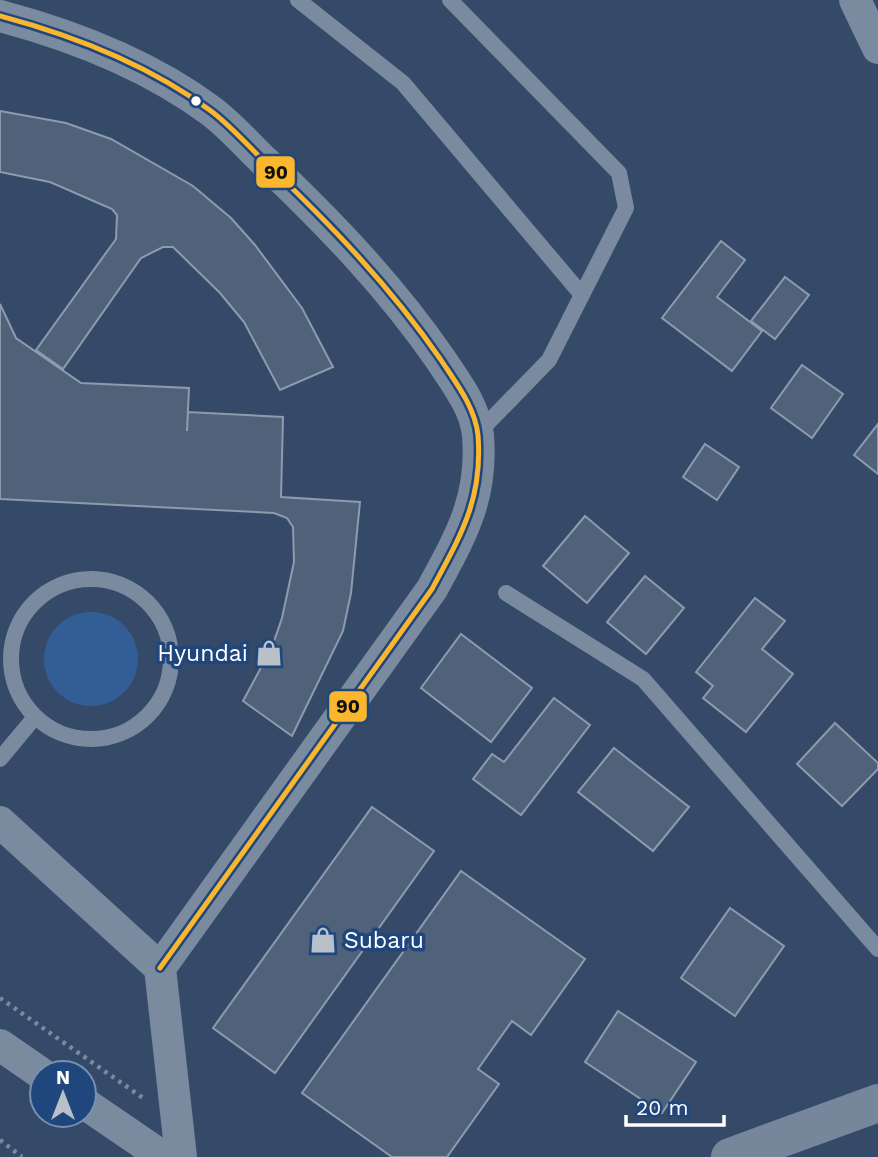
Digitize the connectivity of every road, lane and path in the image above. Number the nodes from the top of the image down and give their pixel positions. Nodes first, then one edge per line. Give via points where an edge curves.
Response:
1 (298, 0) edge
2 (450, 0) edge
3 (855, 0) edge
4 (0, 16) edge
5 (878, 48) edge
6 (582, 295) junction
7 (478, 433) junction
8 (506, 593) dead end
9 (35, 717) junction
10 (0, 759) edge
11 (0, 822) edge
12 (878, 949) edge
13 (160, 968) junction
14 (0, 998) edge
15 (0, 1045) edge
16 (28, 1064) edge
17 (878, 1103) edge
18 (98, 1113) edge
19 (177, 1121) junction
20 (0, 1140) edge
21 (22, 1157) edge
22 (163, 1157) edge
23 (181, 1157) edge
24 (730, 1157) edge

1 - 6 lane via 403,83
2 - 6 lane via 619,173 625,208
3 - 5 street
4 - 7 street via 130,61 212,112 336,229 406,310 467,400
6 - 7 lane via 549,360
7 - 13 street via 477,494 432,589
8 - 12 lane via 643,679
9 - 9 lane via 15,687 10,652 22,617 47,591 81,578 117,582 148,601 167,631 172,667 161,701 136,727 102,739 66,736
9 - 10 lane
11 - 13 street
13 - 19 street
14 - 19 path
15 - 16 street
17 - 24 street
18 - 22 street
19 - 23 street
20 - 21 path

